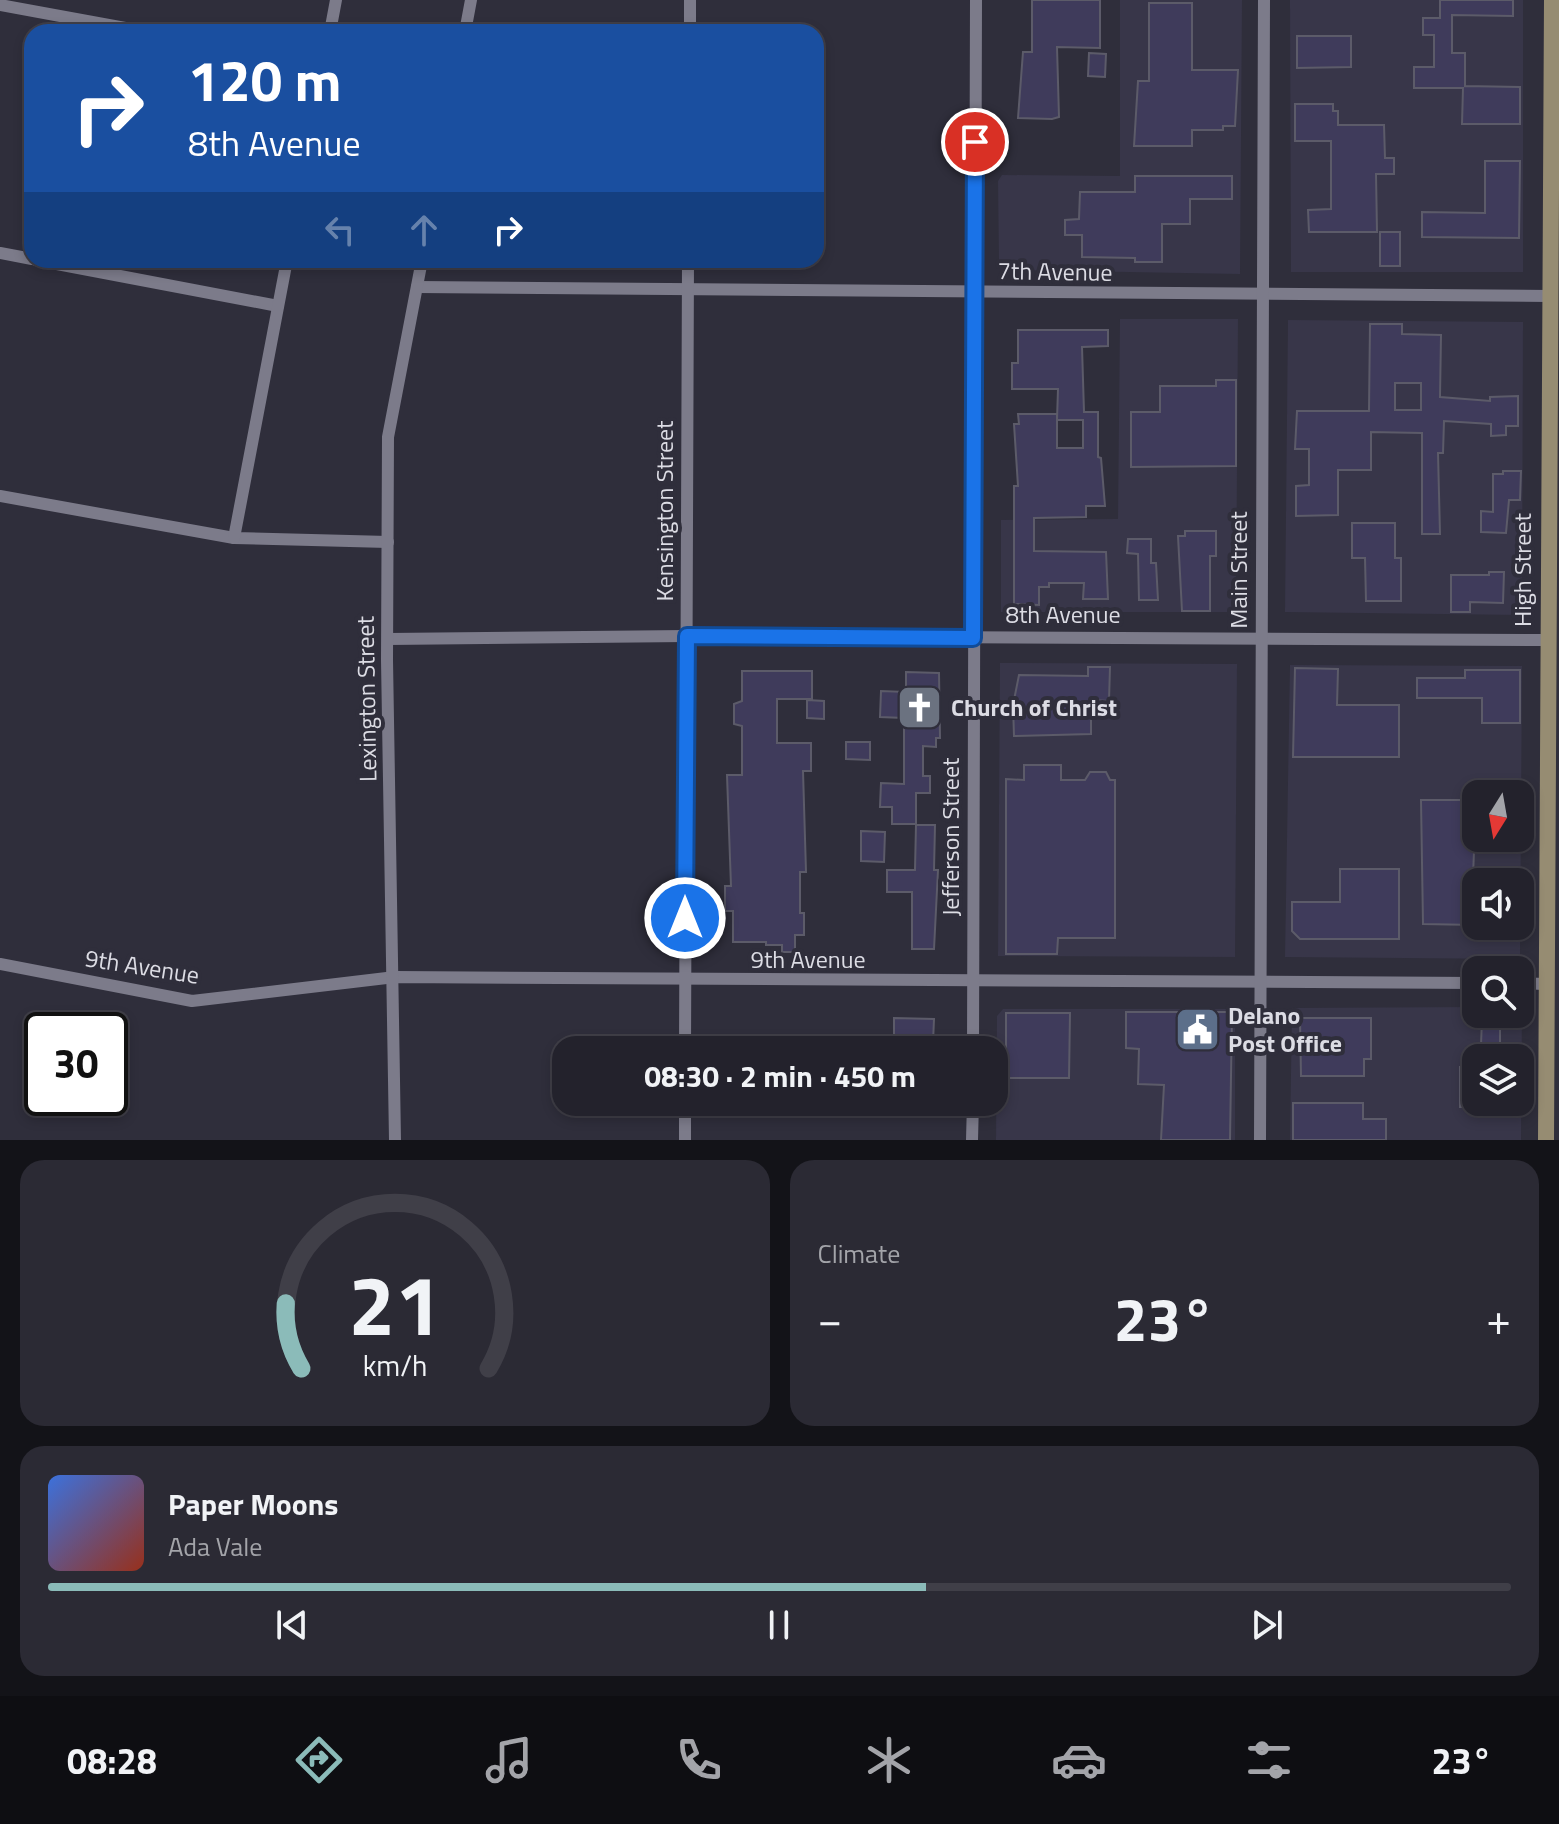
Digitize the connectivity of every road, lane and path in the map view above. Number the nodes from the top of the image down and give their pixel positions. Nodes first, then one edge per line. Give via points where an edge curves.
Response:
1 (336, 0) edge
2 (471, 0) edge
3 (690, 0) edge
4 (976, 0) edge
5 (1264, 0) edge
6 (1552, 0) edge
7 (0, 5) edge
8 (103, 24) edge
9 (332, 24) edge
10 (466, 24) edge
11 (690, 24) edge
12 (0, 253) edge
13 (24, 258) edge
14 (76, 268) edge
15 (285, 268) edge
16 (421, 268) edge
17 (688, 268) edge
18 (417, 287) junction
19 (688, 292) junction
20 (974, 293) junction
21 (1263, 295) junction
22 (1550, 296) junction
23 (278, 306) junction
24 (0, 496) edge
25 (234, 538) junction
26 (388, 542) junction
27 (687, 636) junction
28 (973, 638) junction
29 (388, 639) junction
30 (1261, 639) junction
31 (1547, 640) junction
32 (0, 964) edge
33 (395, 977) junction
34 (685, 981) junction
35 (973, 982) junction
36 (1260, 983) junction
37 (1462, 983) edge
38 (1534, 984) edge
39 (1545, 984) junction
40 (685, 1036) edge
41 (973, 1036) edge
42 (685, 1116) edge
43 (973, 1116) edge
44 (395, 1140) edge
45 (685, 1140) edge
46 (972, 1140) edge
47 (1260, 1140) edge
48 (1546, 1140) edge

1 - 9 street
2 - 10 street
3 - 11 street
4 - 20 street, Jefferson Street
5 - 21 street, Main Street
6 - 22 main road, High Street
7 - 8 street
12 - 13 street
14 - 23 street
15 - 23 street
16 - 18 street, Lexington Street
17 - 19 street, Kensington Street
18 - 19 street, 7th Avenue
18 - 26 street, Lexington Street via 388,437
19 - 20 street, 7th Avenue
19 - 27 street, Kensington Street
20 - 21 street, 7th Avenue
20 - 28 street, Jefferson Street
21 - 22 street, 7th Avenue
21 - 30 street, Main Street
22 - 31 main road, High Street
23 - 25 street
24 - 25 street
25 - 26 street
26 - 29 street, Lexington Street
27 - 28 street, 8th Avenue
27 - 29 street, 8th Avenue
27 - 34 street, Kensington Street
28 - 30 street, 8th Avenue
28 - 35 street, Jefferson Street
29 - 33 street, Lexington Street
30 - 31 street, 8th Avenue
30 - 36 street, Main Street
31 - 39 main road, High Street
32 - 33 street, 9th Avenue via 192,1001
33 - 34 street, 9th Avenue
33 - 44 street, Lexington Street
34 - 35 street, 9th Avenue
34 - 40 street, Kensington Street
35 - 36 street, 9th Avenue
35 - 41 street, Jefferson Street
36 - 37 street, 9th Avenue
36 - 47 street, Main Street
38 - 39 street
39 - 48 main road, High Street
42 - 45 street
43 - 46 street

